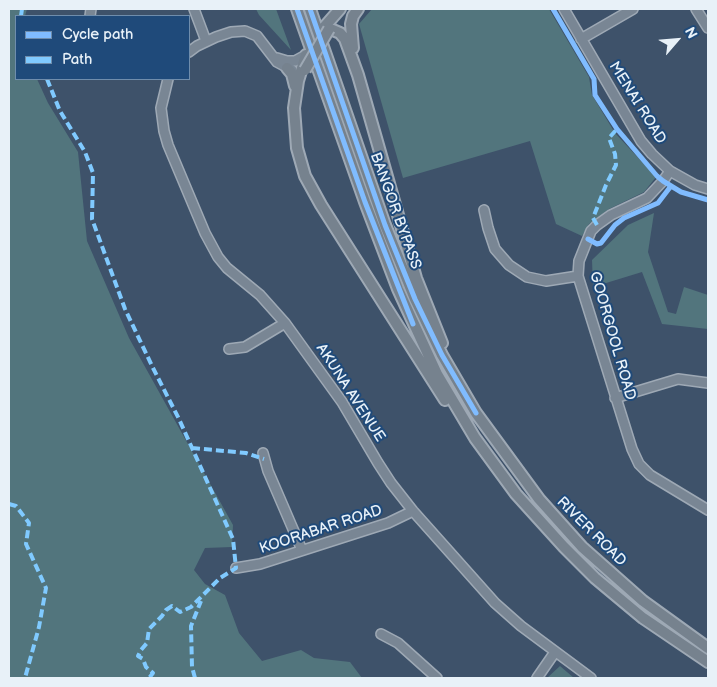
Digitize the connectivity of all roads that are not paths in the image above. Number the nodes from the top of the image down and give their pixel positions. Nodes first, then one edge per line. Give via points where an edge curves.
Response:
1 (194, 9) edge
2 (297, 9) edge
3 (310, 9) edge
4 (340, 9) edge
5 (349, 9) edge
6 (358, 9) edge
7 (564, 9) edge
8 (633, 9) edge
9 (696, 9) edge
10 (330, 26) junction
11 (708, 28) edge
12 (581, 38) junction
13 (206, 41) junction
14 (267, 50) junction
15 (190, 51) edge
16 (303, 64) junction
17 (287, 68) junction
18 (358, 75) junction
19 (168, 80) edge
20 (296, 92) junction
21 (670, 171) junction
22 (708, 189) edge
23 (484, 210) dead end
24 (578, 276) junction
25 (285, 323) junction
26 (229, 348) dead end
27 (708, 383) edge
28 (615, 398) junction
29 (476, 414) junction
30 (474, 438) junction
31 (263, 453) dead end
32 (708, 510) edge
33 (413, 511) junction
34 (302, 550) junction
35 (236, 568) dead end
36 (381, 634) dead end
37 (708, 648) edge
38 (555, 652) junction
39 (708, 662) edge
40 (437, 678) edge
41 (537, 678) edge
42 (591, 678) edge

1 - 13 street
2 - 30 main road, BANGOR BYPASS via 398,289 437,374
3 - 29 main road, BANGOR BYPASS via 385,225 415,299
4 - 10 main road
5 - 10 main road
6 - 18 main road via 351,24
7 - 12 street, MENAI ROAD
8 - 12 street
9 - 11 street
10 - 16 main road, bridge
10 - 16 main road via 318,34
10 - 18 main road via 344,38
12 - 21 street, MENAI ROAD via 641,141
13 - 14 street via 245,30 257,36
13 - 15 street
14 - 16 street via 280,59
14 - 17 street
16 - 17 street
16 - 20 main road
17 - 20 main road via 295,80
18 - 29 main road via 421,293
19 - 25 street, AKUNA AVENUE via 161,108 164,131 212,246 227,268 260,295
20 - 30 main road via 296,136 309,185 448,406
21 - 22 street, MENAI ROAD
21 - 24 street, GOORGOOL ROAD via 646,198 597,224 579,261
23 - 24 street via 495,249 509,265 527,277 546,281
24 - 28 street, GOORGOOL ROAD
25 - 26 street via 245,347
25 - 33 street, AKUNA AVENUE via 342,402 391,483
27 - 28 street via 678,379
28 - 32 street, GOORGOOL ROAD via 639,464 650,475
29 - 37 main road, RIVER ROAD via 539,499 582,547 643,602
30 - 39 main road, RIVER ROAD via 516,494 595,578 644,618
31 - 34 street
33 - 34 street, KOORABAR ROAD via 388,524
33 - 38 street, AKUNA AVENUE via 495,603
34 - 35 street, KOORABAR ROAD
36 - 40 street via 398,643
38 - 41 street
38 - 42 street, AKUNA AVENUE

